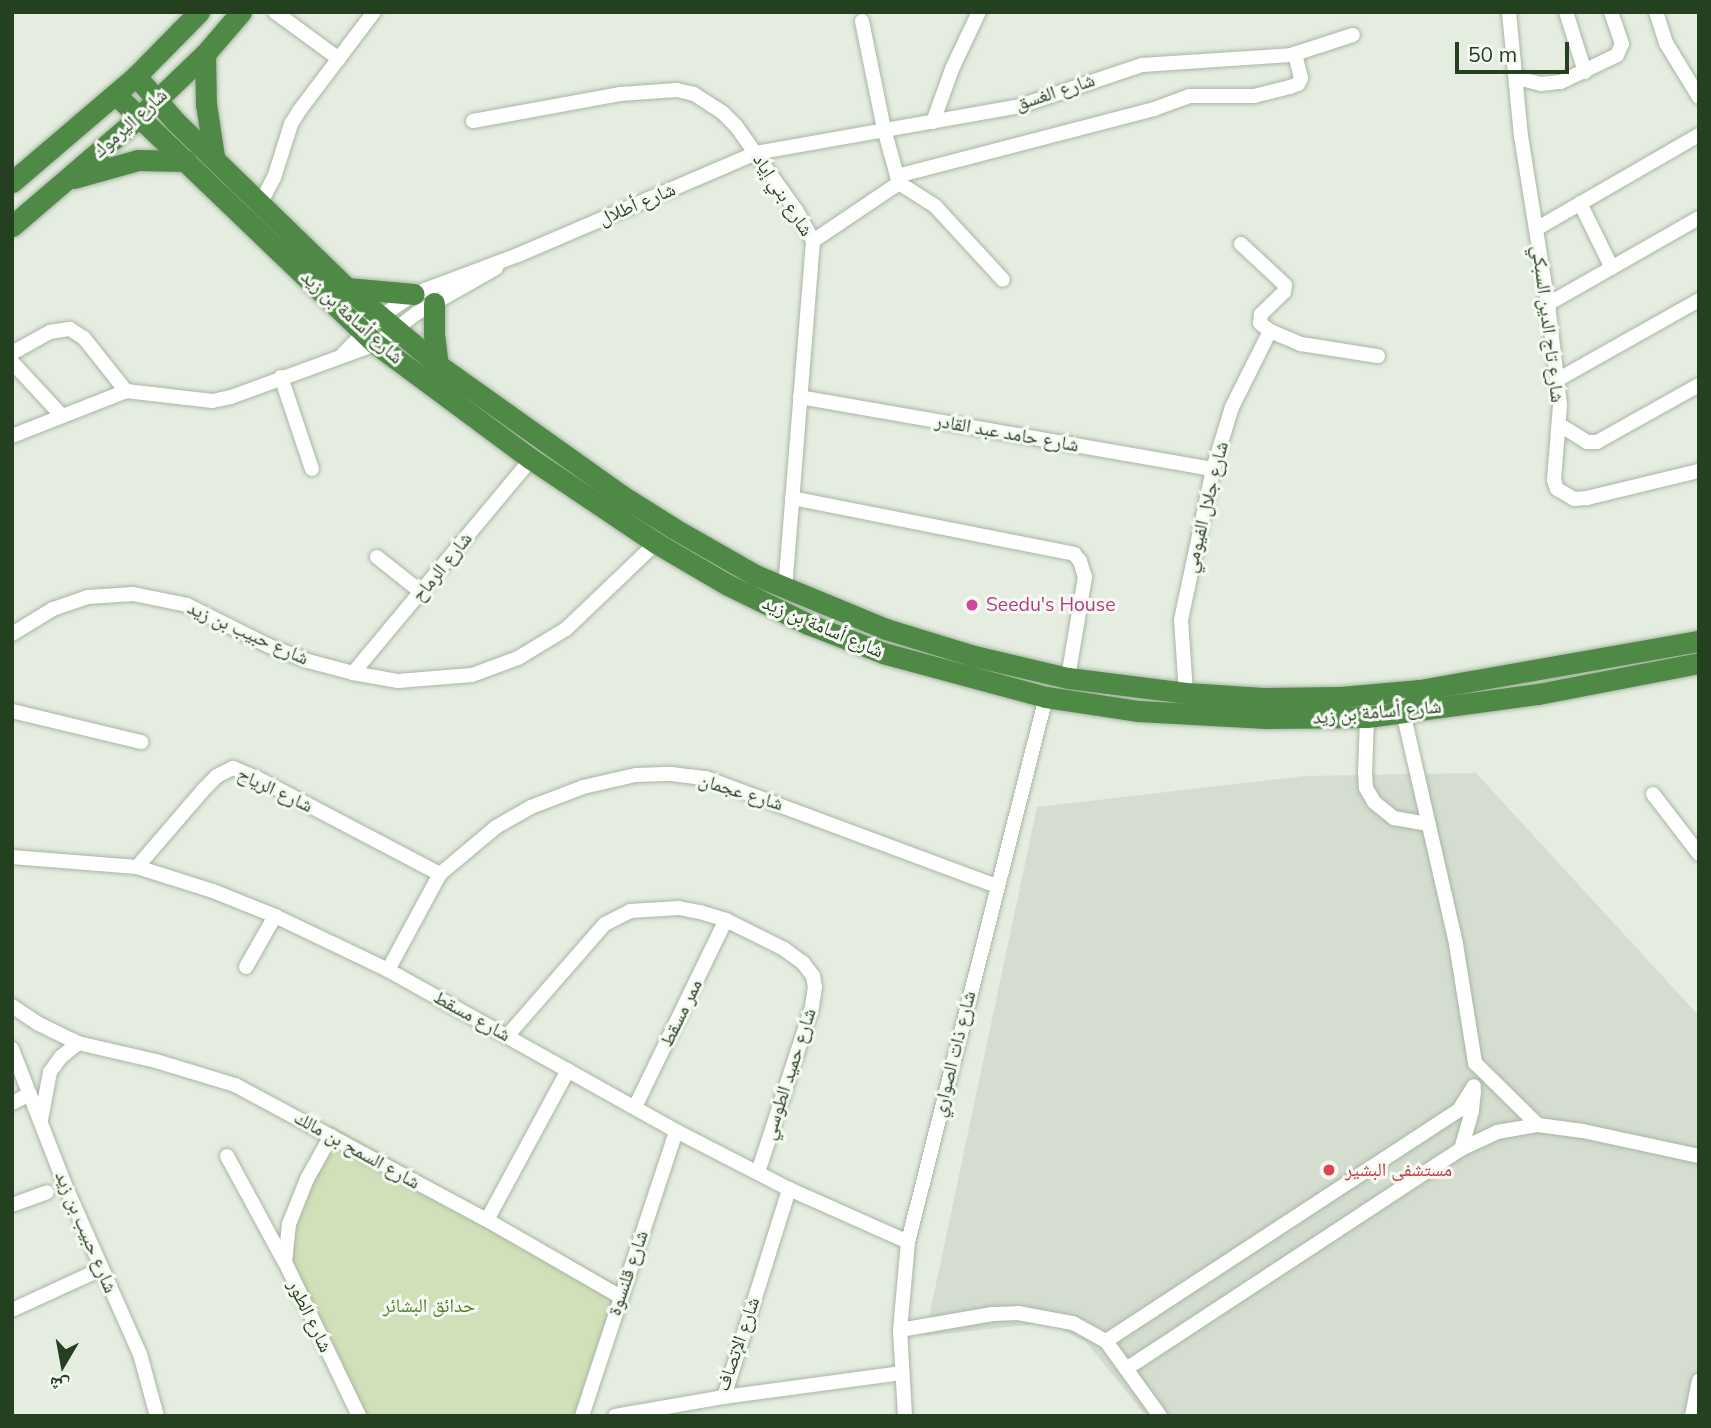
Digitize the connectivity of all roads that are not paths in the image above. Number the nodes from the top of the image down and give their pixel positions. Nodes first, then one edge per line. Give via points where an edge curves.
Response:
1 (199, 12) edge
2 (241, 12) edge
3 (275, 12) edge
4 (374, 12) edge
5 (979, 12) edge
6 (1510, 12) edge
7 (1566, 12) edge
8 (1611, 12) edge
9 (1656, 12) edge
10 (862, 21) dead end
11 (1353, 35) dead end
12 (205, 54) junction
13 (1295, 54) junction
14 (339, 59) junction
15 (1585, 72) junction
16 (136, 76) junction
17 (1517, 78) junction
18 (116, 94) junction
19 (1699, 97) edge
20 (155, 101) junction
21 (139, 117) junction
22 (473, 121) dead end
23 (933, 121) junction
24 (884, 128) junction
25 (1699, 135) edge
26 (756, 153) junction
27 (214, 156) junction
28 (186, 161) junction
29 (898, 180) junction
30 (66, 181) junction
31 (12, 182) edge
32 (261, 202) junction
33 (1580, 202) junction
34 (1699, 218) edge
35 (12, 226) edge
36 (1536, 229) junction
37 (813, 241) junction
38 (1241, 244) dead end
39 (518, 255) junction
40 (1612, 268) junction
41 (1003, 280) dead end
42 (347, 288) junction
43 (414, 294) junction
44 (1699, 300) edge
45 (434, 303) junction
46 (1548, 304) junction
47 (388, 323) junction
48 (1270, 331) junction
49 (370, 338) junction
50 (12, 353) edge
51 (1378, 356) dead end
52 (12, 362) edge
53 (438, 365) junction
54 (281, 377) junction
55 (1557, 380) junction
56 (1699, 385) edge
57 (126, 391) junction
58 (800, 397) junction
59 (61, 415) junction
60 (1560, 425) junction
61 (12, 436) edge
62 (531, 459) junction
63 (312, 469) dead end
64 (1213, 469) junction
65 (1699, 471) edge
66 (792, 498) junction
67 (656, 543) junction
68 (377, 557) dead end
69 (785, 588) junction
70 (421, 592) junction
71 (12, 634) edge
72 (1699, 641) edge
73 (1699, 663) edge
74 (353, 673) junction
75 (1068, 678) junction
76 (1186, 693) junction
77 (1046, 697) junction
78 (12, 711) edge
79 (1403, 712) junction
80 (1367, 717) junction
81 (141, 742) dead end
82 (1653, 794) dead end
83 (1428, 824) junction
84 (1696, 846) edge
85 (12, 857) edge
86 (138, 867) junction
87 (440, 874) junction
88 (997, 886) junction
89 (275, 916) junction
90 (726, 920) junction
91 (246, 967) dead end
92 (388, 970) junction
93 (12, 1006) edge
94 (508, 1035) junction
95 (78, 1043) junction
96 (12, 1049) edge
97 (1475, 1063) junction
98 (568, 1070) junction
99 (1474, 1086) junction
100 (30, 1094) junction
101 (12, 1103) edge
102 (635, 1107) junction
103 (41, 1121) junction
104 (1538, 1125) junction
105 (676, 1131) junction
106 (331, 1136) junction
107 (1461, 1149) junction
108 (227, 1156) dead end
109 (1699, 1156) edge
110 (758, 1172) junction
111 (789, 1189) junction
112 (47, 1192) dead end
113 (12, 1205) edge
114 (487, 1220) junction
115 (908, 1242) junction
116 (285, 1262) junction
117 (101, 1269) junction
118 (619, 1296) junction
119 (12, 1310) edge
120 (900, 1330) junction
121 (1106, 1341) junction
122 (1126, 1369) junction
123 (902, 1373) junction
124 (1699, 1381) edge
125 (724, 1397) junction
126 (157, 1416) edge
127 (359, 1416) edge
128 (582, 1416) edge
129 (615, 1416) edge
130 (905, 1416) edge
131 (1160, 1416) edge
132 (1692, 1416) edge

1 - 16 highway, شارع اليرموك
2 - 12 highway, شارع اليرموك
3 - 14 street
4 - 14 street
5 - 23 street
6 - 17 street, شارع تاج الدين السبكي
7 - 15 street
8 - 15 street via 1621,52
9 - 19 street via 1667,43
10 - 24 street
11 - 13 street, شارع الغسق
12 - 20 highway, شارع اليرموك
12 - 27 highway
13 - 23 street, شارع الغسق via 1142,65 1020,106
13 - 29 street via 1301,78 1290,87 1254,96 1189,96
14 - 32 street via 291,124 274,178
15 - 17 street via 1552,84
16 - 18 highway, شارع اليرموك
16 - 20 highway, شارع أسامة بن زيد
17 - 36 street, شارع تاج الدين السبكي
18 - 21 highway, شارع أسامة بن زيد
18 - 31 highway, شارع اليرموك
20 - 21 highway, شارع اليرموك
20 - 27 highway, شارع أسامة بن زيد
21 - 28 highway, شارع أسامة بن زيد
21 - 30 highway, شارع اليرموك
22 - 26 street, شارع بني إياد via 620,94 677,90 694,94 722,112
23 - 24 street, شارع الغسق
24 - 26 street, شارع الغسق
24 - 29 street
25 - 33 street
26 - 37 street, شارع بني إياد
26 - 39 street, شارع أطلال
27 - 32 highway, شارع أسامة بن زيد
28 - 30 highway via 138,160
28 - 49 highway, شارع أسامة بن زيد
29 - 37 street
29 - 41 street via 935,206
30 - 35 highway, شارع اليرموك
32 - 42 highway, شارع أسامة بن زيد
33 - 36 street
33 - 40 street
34 - 40 street
36 - 46 street, شارع تاج الدين السبكي
37 - 58 street, شارع بني إياد
38 - 48 street via 1285,285 1284,292 1261,314 1260,323
39 - 43 street, شارع أطلال
39 - 45 street, شارع أطلال
40 - 46 street
42 - 43 highway
42 - 47 highway, شارع أسامة بن زيد
43 - 47 street, شارع أطلال
44 - 55 street
45 - 47 street, شارع أطلال
45 - 53 highway
46 - 55 street, شارع تاج الدين السبكي
47 - 49 street, شارع أطلال
47 - 53 highway, شارع أسامة بن زيد
48 - 51 street via 1301,344
48 - 64 street, شارع جلال الفيومي via 1232,407
49 - 54 street, شارع أطلال via 343,354
49 - 62 highway, شارع أسامة بن زيد
50 - 57 street via 50,332 70,329 84,338
52 - 59 street
53 - 69 highway, شارع أسامة بن زيد via 621,495 744,569
54 - 57 street via 212,401
54 - 63 street
55 - 60 street, شارع تاج الدين السبكي
56 - 60 street via 1597,442 1587,442
57 - 59 street
58 - 64 street, شارع حامد عبد القادر
58 - 66 street, شارع بني إياد
59 - 61 street
60 - 65 street, شارع تاج الدين السبكي via 1553,480 1557,489 1574,499
62 - 67 highway, شارع أسامة بن زيد
62 - 70 street, شارع الرماح
64 - 76 street, شارع جلال الفيومي via 1181,620
66 - 69 street, شارع بني إياد
66 - 75 street via 1074,554 1085,577
67 - 74 street, شارع حبيب بن زيد via 566,629 518,658 472,675 431,681
67 - 77 highway, شارع أسامة بن زيد via 727,585 808,624 883,653
68 - 70 street
69 - 75 highway, شارع أسامة بن زيد via 961,653
70 - 74 street, شارع الرماح
71 - 74 street, شارع حبيب بن زيد via 53,609 88,597 156,597 187,605 308,661
72 - 76 highway, شارع أسامة بن زيد via 1420,690 1328,698
73 - 79 highway, شارع أسامة بن زيد via 1538,694
75 - 76 highway, شارع أسامة بن زيد
77 - 80 highway, شارع أسامة بن زيد via 1204,716
77 - 88 street, شارع ذات الصواري
78 - 81 street
79 - 80 highway, شارع أسامة بن زيد
79 - 83 street
80 - 83 street via 1366,788 1374,802 1394,818
82 - 84 street
83 - 97 street via 1456,944
85 - 86 street, شارع مسقط
86 - 87 street, شارع الرياح via 216,776 233,768
86 - 89 street, شارع مسقط
87 - 88 street, شارع عجمان via 496,827 531,807 583,787 636,775 671,774 706,778 743,790
87 - 92 street, شارع عجمان
88 - 115 street, شارع ذات الصواري
89 - 91 street
89 - 92 street, شارع مسقط
90 - 94 street, شارع حميد الطوسي via 679,908 656,908 630,911 605,923
90 - 102 street, ممر مسقط
90 - 110 street, شارع حميد الطوسي via 784,949 808,970 815,987
92 - 94 street, شارع مسقط
93 - 95 street, شارع السمح بن مالك
94 - 98 street, شارع مسقط
95 - 103 street via 50,1072
95 - 106 street, شارع السمح بن مالك via 235,1085
96 - 100 street, شارع حبيب بن زيد
97 - 99 street
97 - 104 street
98 - 102 street, شارع مسقط
98 - 114 street
99 - 107 street
99 - 121 street via 1459,1110
100 - 101 street
100 - 103 street, شارع حبيب بن زيد
102 - 105 street, شارع مسقط
103 - 117 street, شارع حبيب بن زيد
104 - 107 street via 1497,1132
104 - 109 street
105 - 110 street, شارع مسقط
105 - 118 street, شارع قلنسوة
106 - 114 street, شارع السمح بن مالك
106 - 116 street, شارع الطور via 289,1224
107 - 122 street
108 - 116 street
110 - 111 street, شارع مسقط
111 - 115 street, شارع مسقط
111 - 125 street, شارع الإتصاف
112 - 113 street
114 - 118 street, شارع السمح بن مالك
115 - 120 street, شارع ذات الصواري
116 - 127 street, شارع الطور
117 - 119 street
117 - 126 street, شارع حبيب بن زيد via 140,1354
118 - 128 street, شارع قلنسوة
120 - 121 street via 1018,1313 1073,1323
120 - 123 street, شارع ذات الصواري
121 - 122 street
122 - 131 street
123 - 125 street
123 - 130 street, شارع ذات الصواري
124 - 132 street
125 - 129 street, شارع الإتصاف

